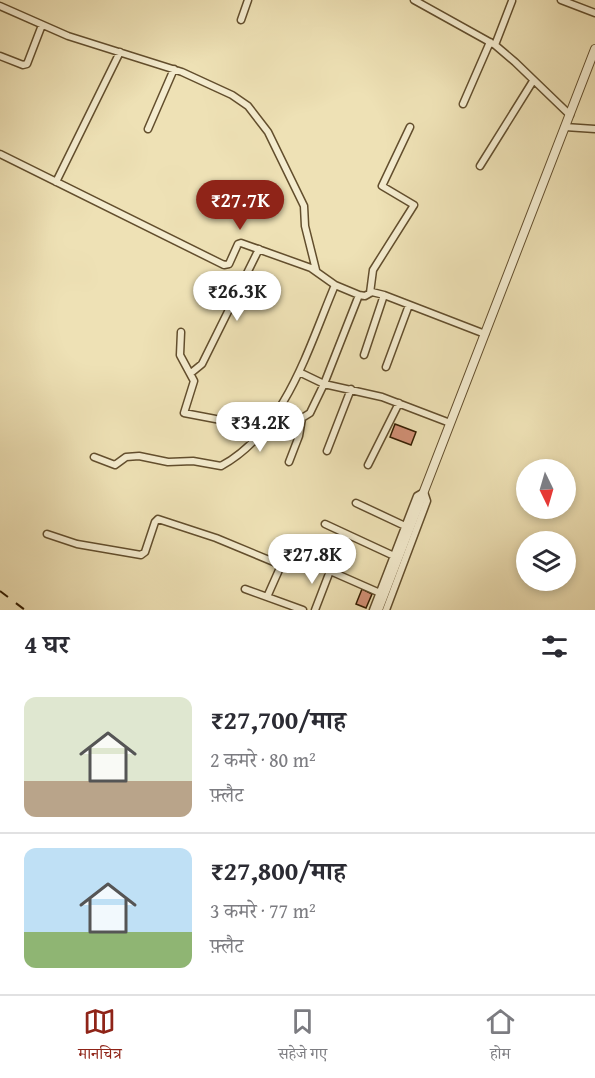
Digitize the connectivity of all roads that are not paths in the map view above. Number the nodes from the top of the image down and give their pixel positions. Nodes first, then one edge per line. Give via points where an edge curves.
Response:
1 (248, 0) edge
2 (414, 0) edge
3 (561, 0) edge
4 (512, 1) edge
5 (0, 6) edge
6 (595, 13) edge
7 (241, 20) dead end
8 (42, 25) junction
9 (493, 44) junction
10 (595, 49) edge
11 (120, 52) junction
12 (0, 56) edge
13 (174, 69) junction
14 (591, 70) edge
15 (533, 81) junction
16 (463, 104) dead end
17 (570, 115) junction
18 (410, 127) dead end
19 (565, 127) junction
20 (148, 129) dead end
21 (595, 129) edge
22 (0, 154) edge
23 (480, 166) dead end
24 (56, 182) junction
25 (259, 249) junction
26 (316, 270) junction
27 (334, 285) junction
28 (370, 293) junction
29 (359, 295) junction
30 (384, 295) junction
31 (410, 305) junction
32 (181, 332) dead end
33 (485, 334) junction
34 (364, 355) dead end
35 (386, 367) dead end
36 (299, 372) junction
37 (191, 373) junction
38 (324, 384) junction
39 (351, 389) junction
40 (399, 403) junction
41 (450, 423) junction
42 (255, 441) junction
43 (327, 451) dead end
44 (94, 457) dead end
45 (289, 462) dead end
46 (368, 465) dead end
47 (423, 496) junction
48 (356, 503) dead end
49 (325, 524) dead end
50 (405, 526) junction
51 (47, 534) dead end
52 (394, 556) junction
53 (281, 566) junction
54 (330, 571) junction
55 (245, 589) dead end
56 (380, 593) junction
57 (267, 597) junction
58 (287, 607) edge
59 (303, 610) edge
60 (315, 610) edge
61 (373, 610) edge
62 (378, 610) edge
63 (386, 610) edge

1 - 7 street
2 - 9 street
3 - 6 street
4 - 9 street
5 - 8 street
8 - 11 street
8 - 12 street via 27,63
9 - 15 street
9 - 16 street
10 - 14 street
11 - 13 street
11 - 24 street
13 - 20 street
13 - 26 street via 240,100 268,132 304,206
14 - 17 street
15 - 17 street
15 - 23 street
17 - 19 street
18 - 28 street via 382,186 414,205 373,270
19 - 21 street
19 - 33 street
22 - 24 street
24 - 25 street via 224,264 229,264 239,243
25 - 26 street
25 - 37 street via 202,364
26 - 27 street
27 - 29 street
27 - 36 street
28 - 29 street
28 - 30 street
29 - 38 street
30 - 31 street
30 - 34 street
31 - 33 street
31 - 35 street
32 - 37 street via 180,355
33 - 41 street
36 - 38 street
36 - 42 street
37 - 42 street via 194,381 184,413 226,421
38 - 39 street
38 - 45 street via 310,415 302,417
39 - 40 street
39 - 43 street
40 - 41 street
40 - 46 street
41 - 47 street
42 - 44 street via 221,466 139,456 126,457 115,465
47 - 50 street via 417,496
47 - 62 street
47 - 63 street via 427,501
48 - 50 street
49 - 52 street
50 - 52 street
51 - 53 street via 77,544 141,555 158,519
52 - 56 street
53 - 54 street via 289,552
53 - 57 street
54 - 56 street
54 - 60 street
55 - 57 street
56 - 61 street
57 - 58 street
58 - 59 street

